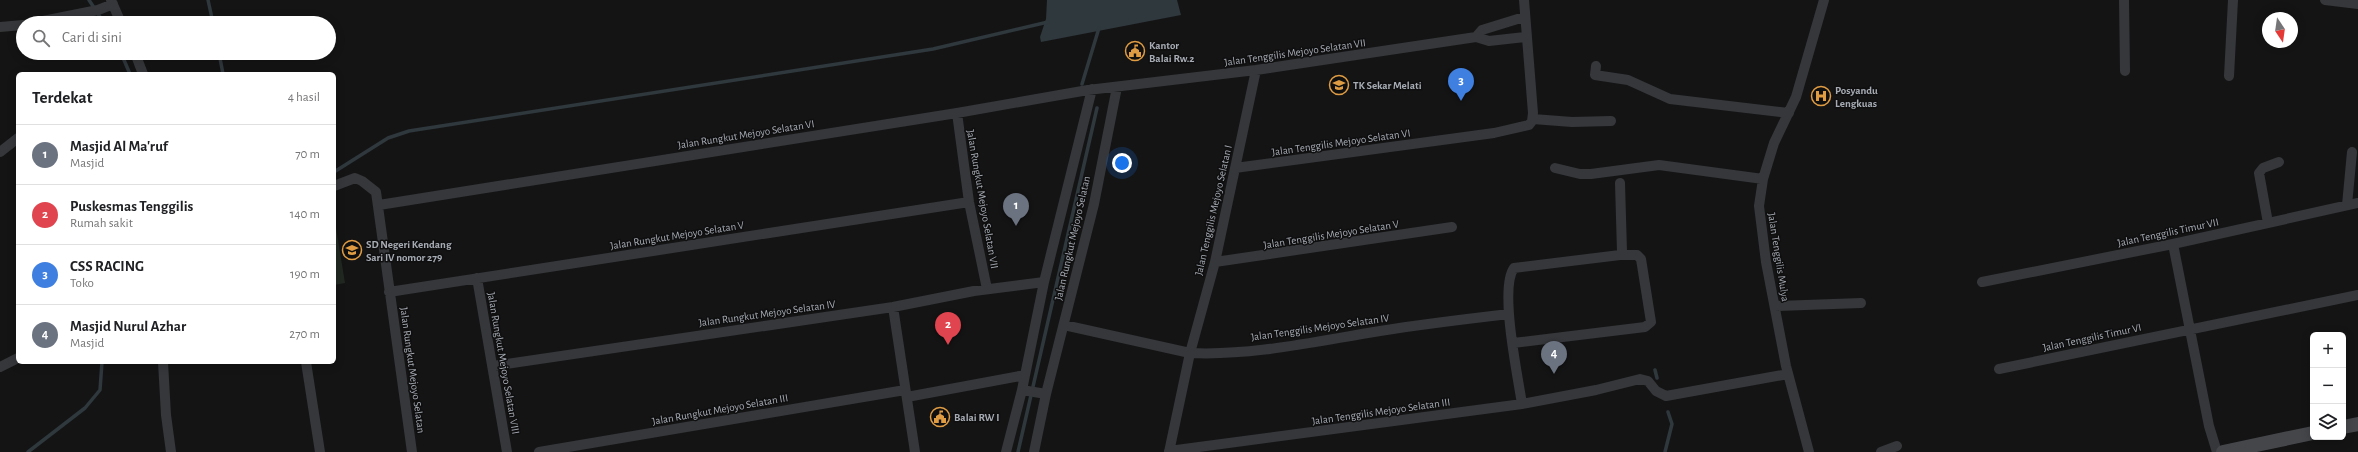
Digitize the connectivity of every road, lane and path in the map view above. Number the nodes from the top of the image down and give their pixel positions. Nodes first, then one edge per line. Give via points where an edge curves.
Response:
1 (1524, 0) edge
2 (1824, 0) edge
3 (2124, 0) edge
4 (2233, 0) edge
5 (2325, 0) edge
6 (112, 2) edge
7 (2356, 2) edge
8 (67, 16) edge
9 (118, 16) edge
10 (1524, 17) junction
11 (16, 26) edge
12 (0, 27) edge
13 (1476, 37) junction
14 (1525, 37) junction
15 (138, 60) edge
16 (1596, 66) dead end
17 (1256, 70) junction
18 (2125, 71) dead end
19 (142, 72) edge
20 (2229, 76) dead end
21 (1117, 87) junction
22 (1092, 89) junction
23 (957, 113) junction
24 (1789, 113) junction
25 (1533, 119) junction
26 (1611, 121) dead end
27 (16, 140) edge
28 (0, 152) edge
29 (2352, 152) dead end
30 (2279, 162) dead end
31 (1235, 168) junction
32 (1554, 168) dead end
33 (1763, 179) junction
34 (1620, 183) dead end
35 (336, 185) edge
36 (969, 202) junction
37 (2358, 203) edge
38 (379, 205) junction
39 (2347, 205) junction
40 (2268, 223) junction
41 (1452, 227) dead end
42 (2173, 244) junction
43 (1620, 255) junction
44 (1214, 262) junction
45 (477, 278) junction
46 (1044, 282) junction
47 (1982, 282) dead end
48 (987, 289) junction
49 (389, 292) junction
50 (2358, 295) edge
51 (1861, 303) dead end
52 (1775, 306) junction
53 (893, 307) junction
54 (1509, 314) junction
55 (1064, 325) junction
56 (2190, 329) junction
57 (1513, 343) junction
58 (1190, 354) junction
59 (16, 359) edge
60 (163, 364) edge
61 (306, 364) edge
62 (493, 366) junction
63 (0, 367) edge
64 (1999, 369) dead end
65 (1788, 374) junction
66 (1025, 375) junction
67 (1024, 390) junction
68 (1043, 393) junction
69 (906, 394) junction
70 (1522, 404) junction
71 (2358, 424) edge
72 (2346, 426) edge
73 (2310, 434) edge
74 (1897, 446) dead end
75 (171, 452) edge
76 (320, 452) edge
77 (412, 452) edge
78 (507, 452) edge
79 (539, 452) edge
80 (915, 452) edge
81 (1006, 452) edge
82 (1034, 452) edge
83 (1169, 452) edge
84 (1809, 452) edge
85 (1881, 452) edge
86 (2217, 452) edge
87 (2223, 452) edge

1 - 10 street
2 - 24 street, Jalan Tenggilis Mulya
3 - 18 street
4 - 20 street
5 - 7 street
6 - 8 street via 96,10
6 - 9 street
10 - 13 street, Jalan Tenggilis Mejoyo Selatan VII via 1482,30
10 - 14 street
11 - 12 street
13 - 14 street, Jalan Tenggilis Mejoyo Selatan VII via 1489,40
13 - 17 street, Jalan Tenggilis Mejoyo Selatan VII
14 - 25 street
15 - 19 street
16 - 24 street via 1595,75 1628,80 1669,98
17 - 21 street, Jalan Tenggilis Mejoyo Selatan VII
17 - 31 street, Jalan Tenggilis Mejoyo Selatan I
21 - 22 street, Jalan Rungkut Mejoyo Selatan VI
21 - 55 street, Jalan Rungkut Mejoyo Selatan via 1094,204
22 - 23 street, Jalan Rungkut Mejoyo Selatan VI
22 - 46 street, Jalan Rungkut Mejoyo Selatan
23 - 36 street, Jalan Rungkut Mejoyo Selatan VII
23 - 38 street, Jalan Rungkut Mejoyo Selatan VI
24 - 33 street, Jalan Tenggilis Mulya via 1774,143
25 - 26 street
25 - 31 street, Jalan Tenggilis Mejoyo Selatan VI via 1527,126 1451,139
27 - 28 street
29 - 39 street
30 - 40 street via 2263,168 2259,173
31 - 44 street, Jalan Tenggilis Mejoyo Selatan I
32 - 33 street via 1591,174 1660,165
33 - 52 street, Jalan Tenggilis Mulya via 1759,206
34 - 43 street
35 - 38 street, Jalan Rungkut Mejoyo Selatan via 351,178 359,179 376,192
36 - 45 street, Jalan Rungkut Mejoyo Selatan V
36 - 48 street, Jalan Rungkut Mejoyo Selatan VII
37 - 39 street, Jalan Tenggilis Timur VII
38 - 49 street, Jalan Rungkut Mejoyo Selatan
39 - 40 street, Jalan Tenggilis Timur VII
40 - 42 street, Jalan Tenggilis Timur VII
41 - 44 street, Jalan Tenggilis Mejoyo Selatan V
42 - 47 street, Jalan Tenggilis Timur VII
42 - 56 street
43 - 54 street via 1514,268 1510,273
43 - 57 street via 1637,255 1640,259 1651,322 1645,327
44 - 58 street, Jalan Tenggilis Mejoyo Selatan I
45 - 49 street, Jalan Rungkut Mejoyo Selatan V
45 - 62 street, Jalan Rungkut Mejoyo Selatan VIII
46 - 48 street, Jalan Rungkut Mejoyo Selatan IV
46 - 66 street, Jalan Rungkut Mejoyo Selatan
48 - 53 street, Jalan Rungkut Mejoyo Selatan IV
49 - 77 street, Jalan Rungkut Mejoyo Selatan
50 - 56 street, Jalan Tenggilis Timur VI
51 - 52 street
52 - 65 street, Jalan Tenggilis Mulya
53 - 62 street, Jalan Rungkut Mejoyo Selatan IV
53 - 69 street
54 - 57 street
54 - 58 street, Jalan Tenggilis Mejoyo Selatan IV via 1382,330 1284,346
55 - 58 street, Jalan Tenggilis Mejoyo Selatan IV
55 - 68 street, Jalan Rungkut Mejoyo Selatan
56 - 64 street, Jalan Tenggilis Timur VI
56 - 86 street
57 - 70 street
58 - 83 street, Jalan Tenggilis Mejoyo Selatan I
59 - 63 street
60 - 75 street
61 - 76 street
62 - 78 street, Jalan Rungkut Mejoyo Selatan VIII
65 - 70 street, Jalan Tenggilis Mejoyo Selatan III via 1666,396 1644,380
65 - 84 street, Jalan Tenggilis Mulya
66 - 67 street, Jalan Rungkut Mejoyo Selatan
66 - 69 street, Jalan Rungkut Mejoyo Selatan III
67 - 68 street
67 - 81 street, Jalan Rungkut Mejoyo Selatan
68 - 82 street, Jalan Rungkut Mejoyo Selatan
69 - 79 street, Jalan Rungkut Mejoyo Selatan III
69 - 80 street
70 - 83 street, Jalan Tenggilis Mejoyo Selatan III
71 - 72 main road
73 - 87 main road
74 - 85 street

